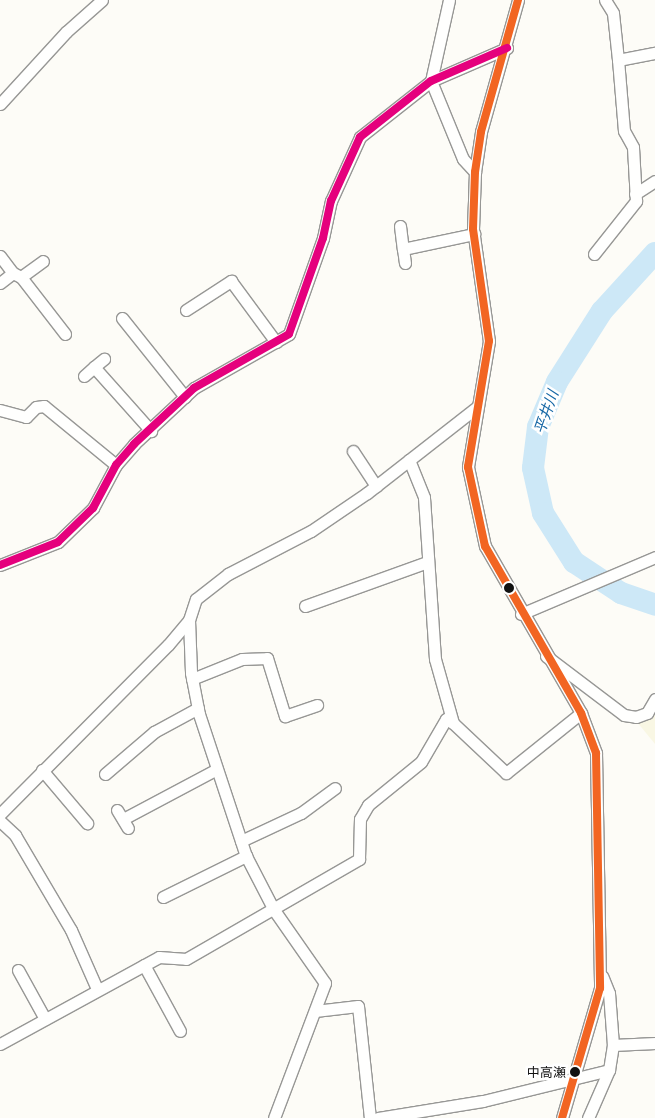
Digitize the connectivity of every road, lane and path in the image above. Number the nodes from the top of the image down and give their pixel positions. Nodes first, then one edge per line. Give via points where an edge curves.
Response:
1 (102, 0) edge
2 (450, 0) edge
3 (605, 0) edge
4 (519, 2) edge
5 (507, 48) junction
6 (655, 53) edge
7 (618, 60) junction
8 (431, 81) junction
9 (0, 104) edge
10 (475, 172) junction
11 (655, 181) edge
12 (636, 194) junction
13 (400, 226) dead end
14 (474, 234) junction
15 (403, 250) junction
16 (594, 254) dead end
17 (0, 256) edge
18 (43, 261) dead end
19 (405, 263) dead end
20 (17, 275) junction
21 (0, 283) edge
22 (186, 310) dead end
23 (122, 318) dead end
24 (65, 334) dead end
25 (276, 342) junction
26 (104, 359) dead end
27 (94, 367) junction
28 (84, 376) dead end
29 (185, 397) junction
30 (477, 407) junction
31 (0, 410) edge
32 (150, 431) junction
33 (353, 452) dead end
34 (409, 460) junction
35 (116, 465) junction
36 (376, 486) junction
37 (655, 557) edge
38 (427, 562) junction
39 (0, 565) edge
40 (305, 606) dead end
41 (521, 614) junction
42 (188, 620) junction
43 (544, 655) junction
44 (192, 679) junction
45 (655, 699) edge
46 (317, 705) dead end
47 (198, 708) junction
48 (581, 713) junction
49 (453, 724) junction
50 (217, 769) junction
51 (42, 770) junction
52 (105, 774) dead end
53 (335, 788) dead end
54 (0, 814) edge
55 (123, 819) dead end
56 (0, 821) edge
57 (87, 823) dead end
58 (241, 841) junction
59 (246, 856) junction
60 (163, 898) dead end
61 (274, 910) junction
62 (144, 965) junction
63 (18, 970) dead end
64 (601, 974) junction
65 (97, 989) junction
66 (315, 1011) junction
67 (46, 1019) junction
68 (180, 1032) dead end
69 (655, 1043) edge
70 (0, 1044) edge
71 (613, 1045) junction
72 (609, 1070) junction
73 (576, 1079) junction
74 (564, 1117) edge
75 (274, 1118) edge
76 (370, 1118) edge
77 (378, 1118) edge
78 (588, 1118) edge

1 - 9 street via 66,32
2 - 8 street
3 - 7 street via 613,13
4 - 5 street
5 - 8 street
5 - 10 street via 481,132
6 - 7 street
7 - 12 street
8 - 10 street via 463,159
8 - 25 street via 360,137 331,201 324,238 293,327
10 - 14 street
11 - 12 street
12 - 16 street via 636,201
13 - 15 street
14 - 15 street
14 - 30 street via 489,326
15 - 19 street
17 - 20 street
18 - 20 street
20 - 21 street
20 - 24 street
22 - 25 street via 231,281
23 - 29 street
25 - 29 street via 211,376
26 - 27 street
27 - 28 street
27 - 32 street
29 - 32 street
30 - 34 street
30 - 41 street via 468,467 472,498 485,546
31 - 35 street via 26,417 36,407 44,406
32 - 35 street
33 - 36 street
34 - 36 street
34 - 38 street via 424,497
35 - 39 street via 93,508 58,542
36 - 42 street via 311,531 228,574 196,599
37 - 41 street
38 - 40 street
38 - 49 street via 435,659
41 - 43 street
42 - 44 street
42 - 51 street
43 - 45 street via 624,714 636,717 646,713
43 - 48 street
44 - 46 street via 242,659 267,658 286,716
44 - 47 street
47 - 50 street
47 - 52 street via 154,732
48 - 49 street via 506,774
48 - 64 street via 597,762
49 - 61 street via 446,720 421,762 368,805 360,819 359,859
50 - 55 street
50 - 58 street
51 - 54 street
51 - 57 street
53 - 58 street via 300,813
56 - 65 street via 15,835 71,930
58 - 59 street
59 - 60 street
59 - 61 street
61 - 62 street via 186,959 165,956
61 - 66 street via 325,983
62 - 65 street
62 - 68 street
63 - 67 street
64 - 71 street via 609,993
64 - 73 street
65 - 67 street
66 - 75 street
66 - 76 street via 358,1006
67 - 70 street
69 - 71 street
71 - 72 street
72 - 73 street
72 - 78 street
73 - 74 street
73 - 77 street

